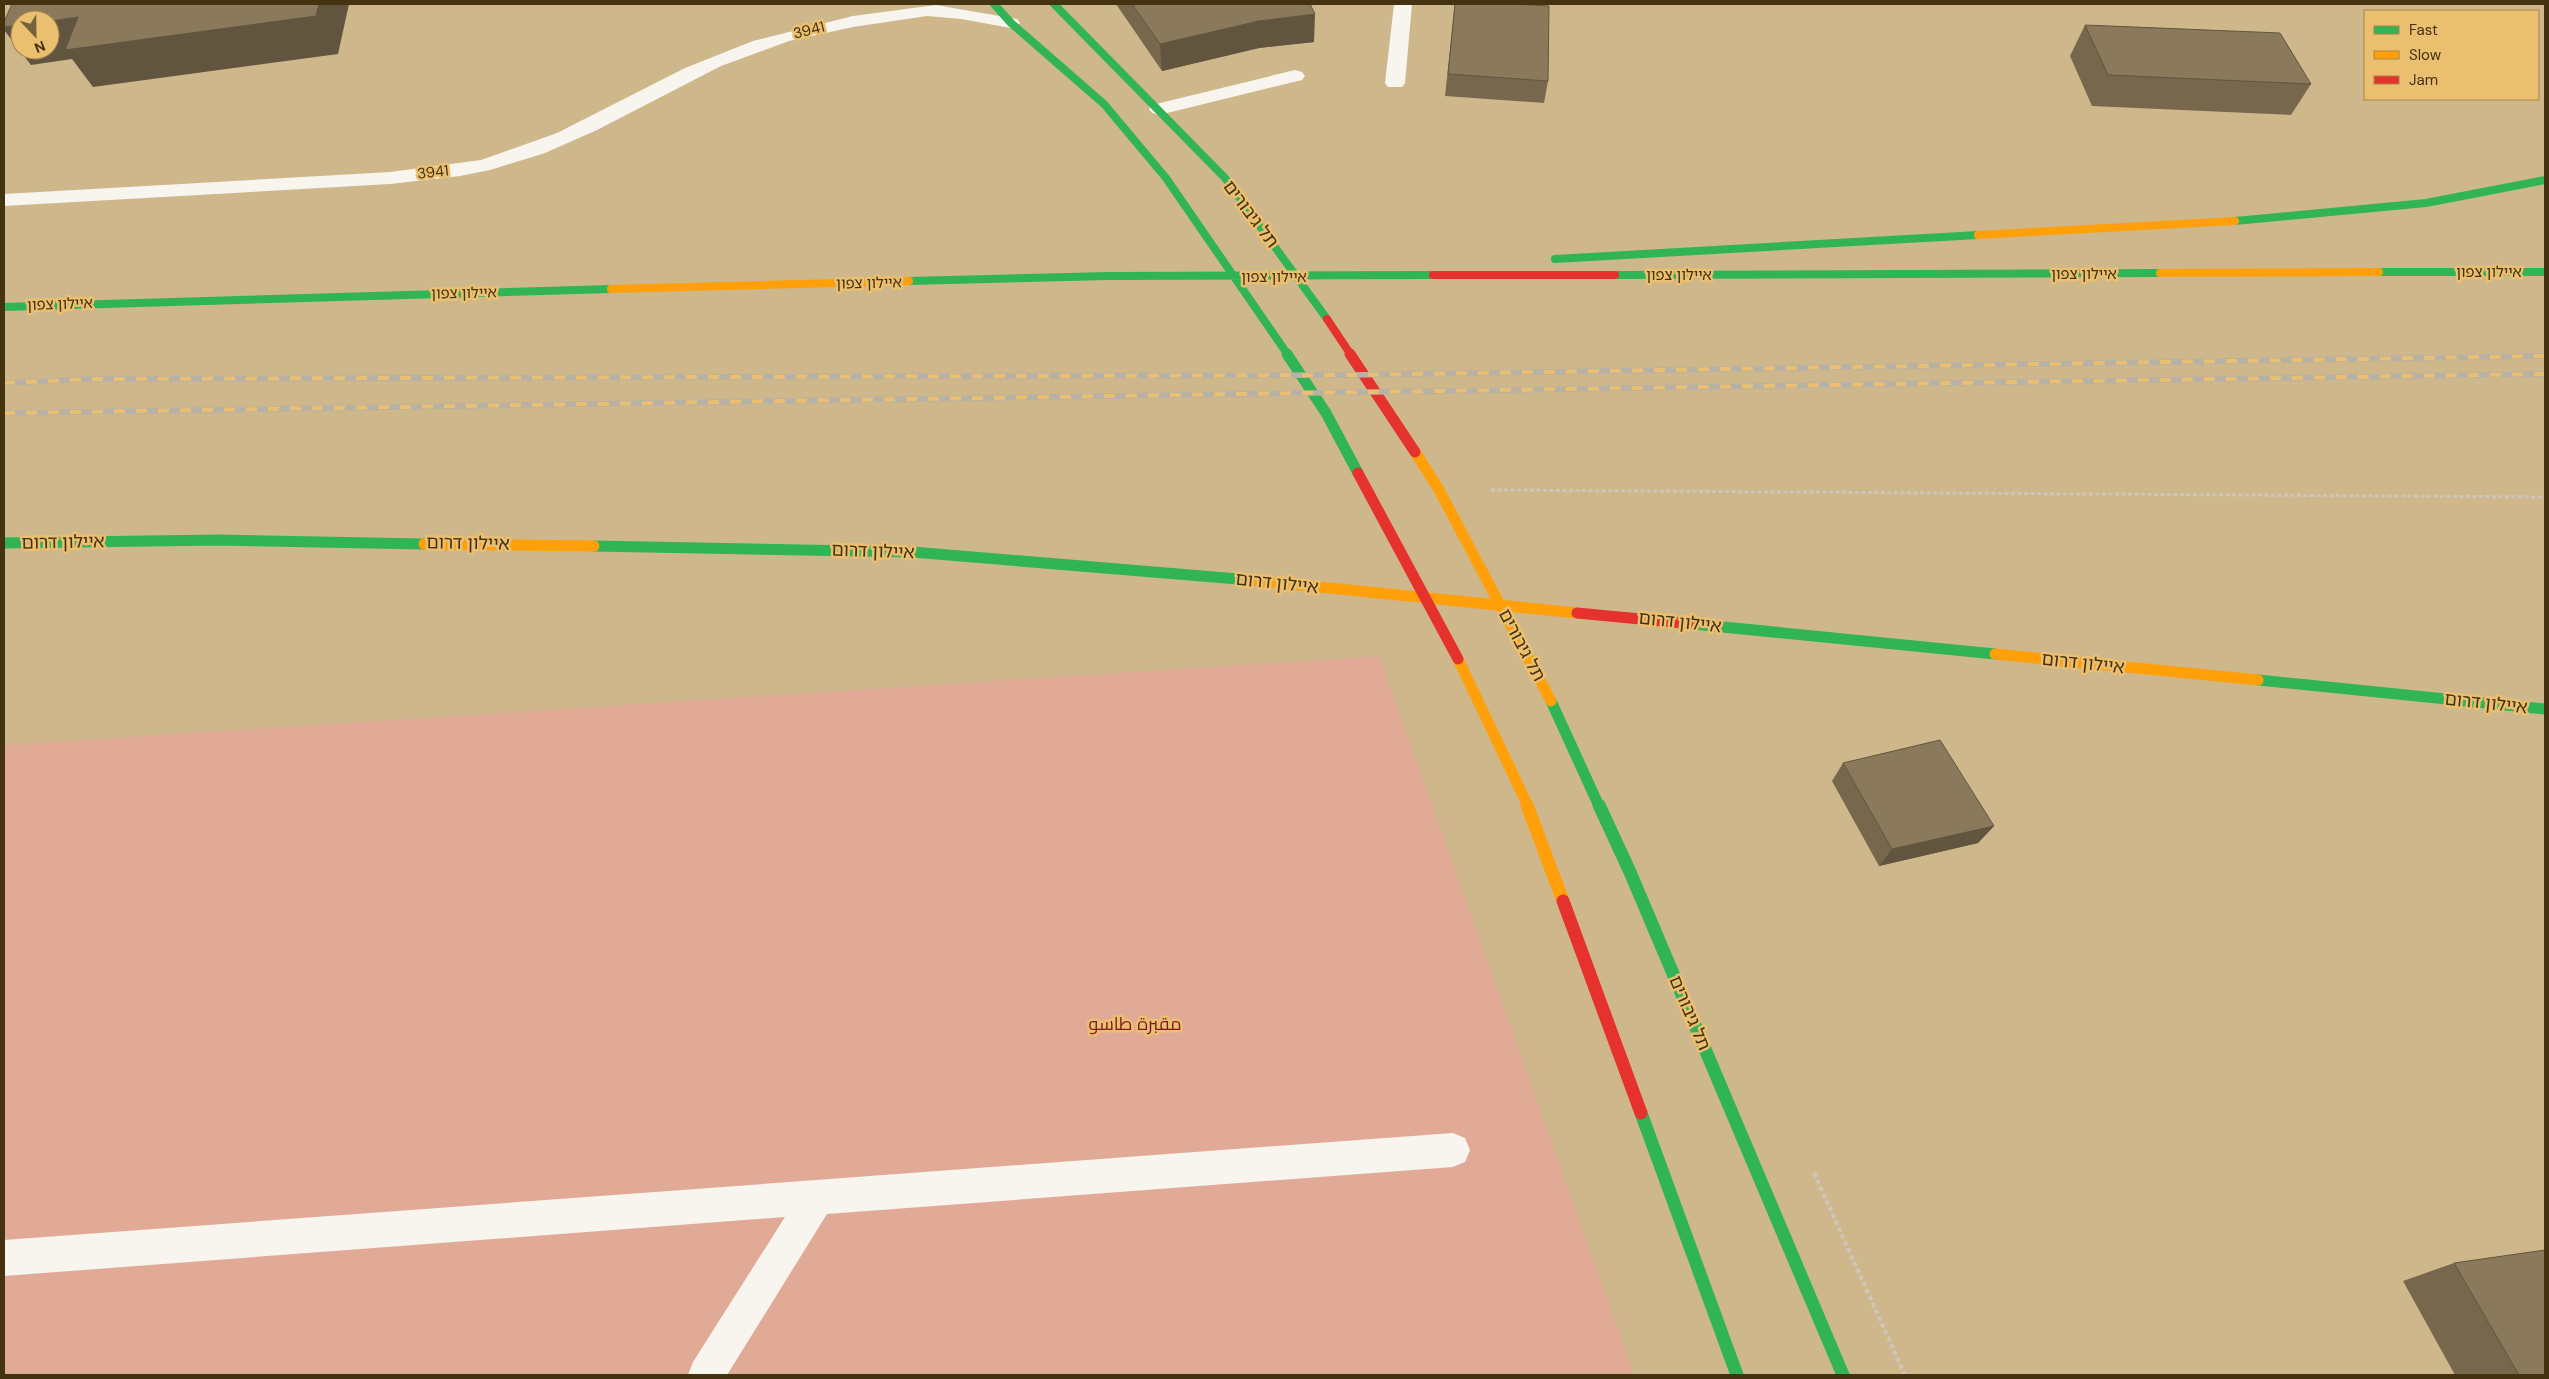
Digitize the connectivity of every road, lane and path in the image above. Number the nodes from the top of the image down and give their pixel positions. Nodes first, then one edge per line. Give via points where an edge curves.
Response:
1 (878, 4) edge
2 (994, 4) edge
3 (1054, 4) edge
4 (1403, 4) edge
5 (834, 24) junction
6 (1011, 24) junction
7 (1296, 76) dead end
8 (1395, 83) dead end
9 (1159, 109) junction
10 (2545, 180) edge
11 (4, 200) edge
12 (1541, 260) dead end
13 (1482, 263) dead end
14 (2545, 272) edge
15 (1244, 277) junction
16 (4, 307) edge
17 (1508, 491) dead end
18 (2545, 497) edge
19 (4, 543) edge
20 (2545, 709) edge
21 (1453, 1150) dead end
22 (818, 1197) junction
23 (1848, 1249) dead end
24 (4, 1258) edge
25 (706, 1375) edge
26 (1738, 1375) edge
27 (1843, 1375) edge
28 (1906, 1375) edge

1 - 5 street, 3941
2 - 6 main road
3 - 9 main road, תל גיבורים
4 - 8 street
5 - 6 street, 3941 via 942,11
5 - 11 street, 3941 via 741,51 547,145 483,166 333,181
6 - 26 main road via 1104,104 1166,178 1326,413 1462,668 1525,798
7 - 9 street
9 - 27 main road, תל גיבורים via 1225,178 1272,241 1354,357 1438,488 1539,675 1630,872
10 - 12 main road via 2426,203 2285,218
13 - 15 main road
14 - 15 main road, איילון צפון
15 - 16 main road, איילון צפון via 1108,276
17 - 18 path
19 - 20 main road, איילון דרום via 220,540 912,552 1166,572
21 - 22 street
22 - 24 street
22 - 25 street
23 - 28 path

